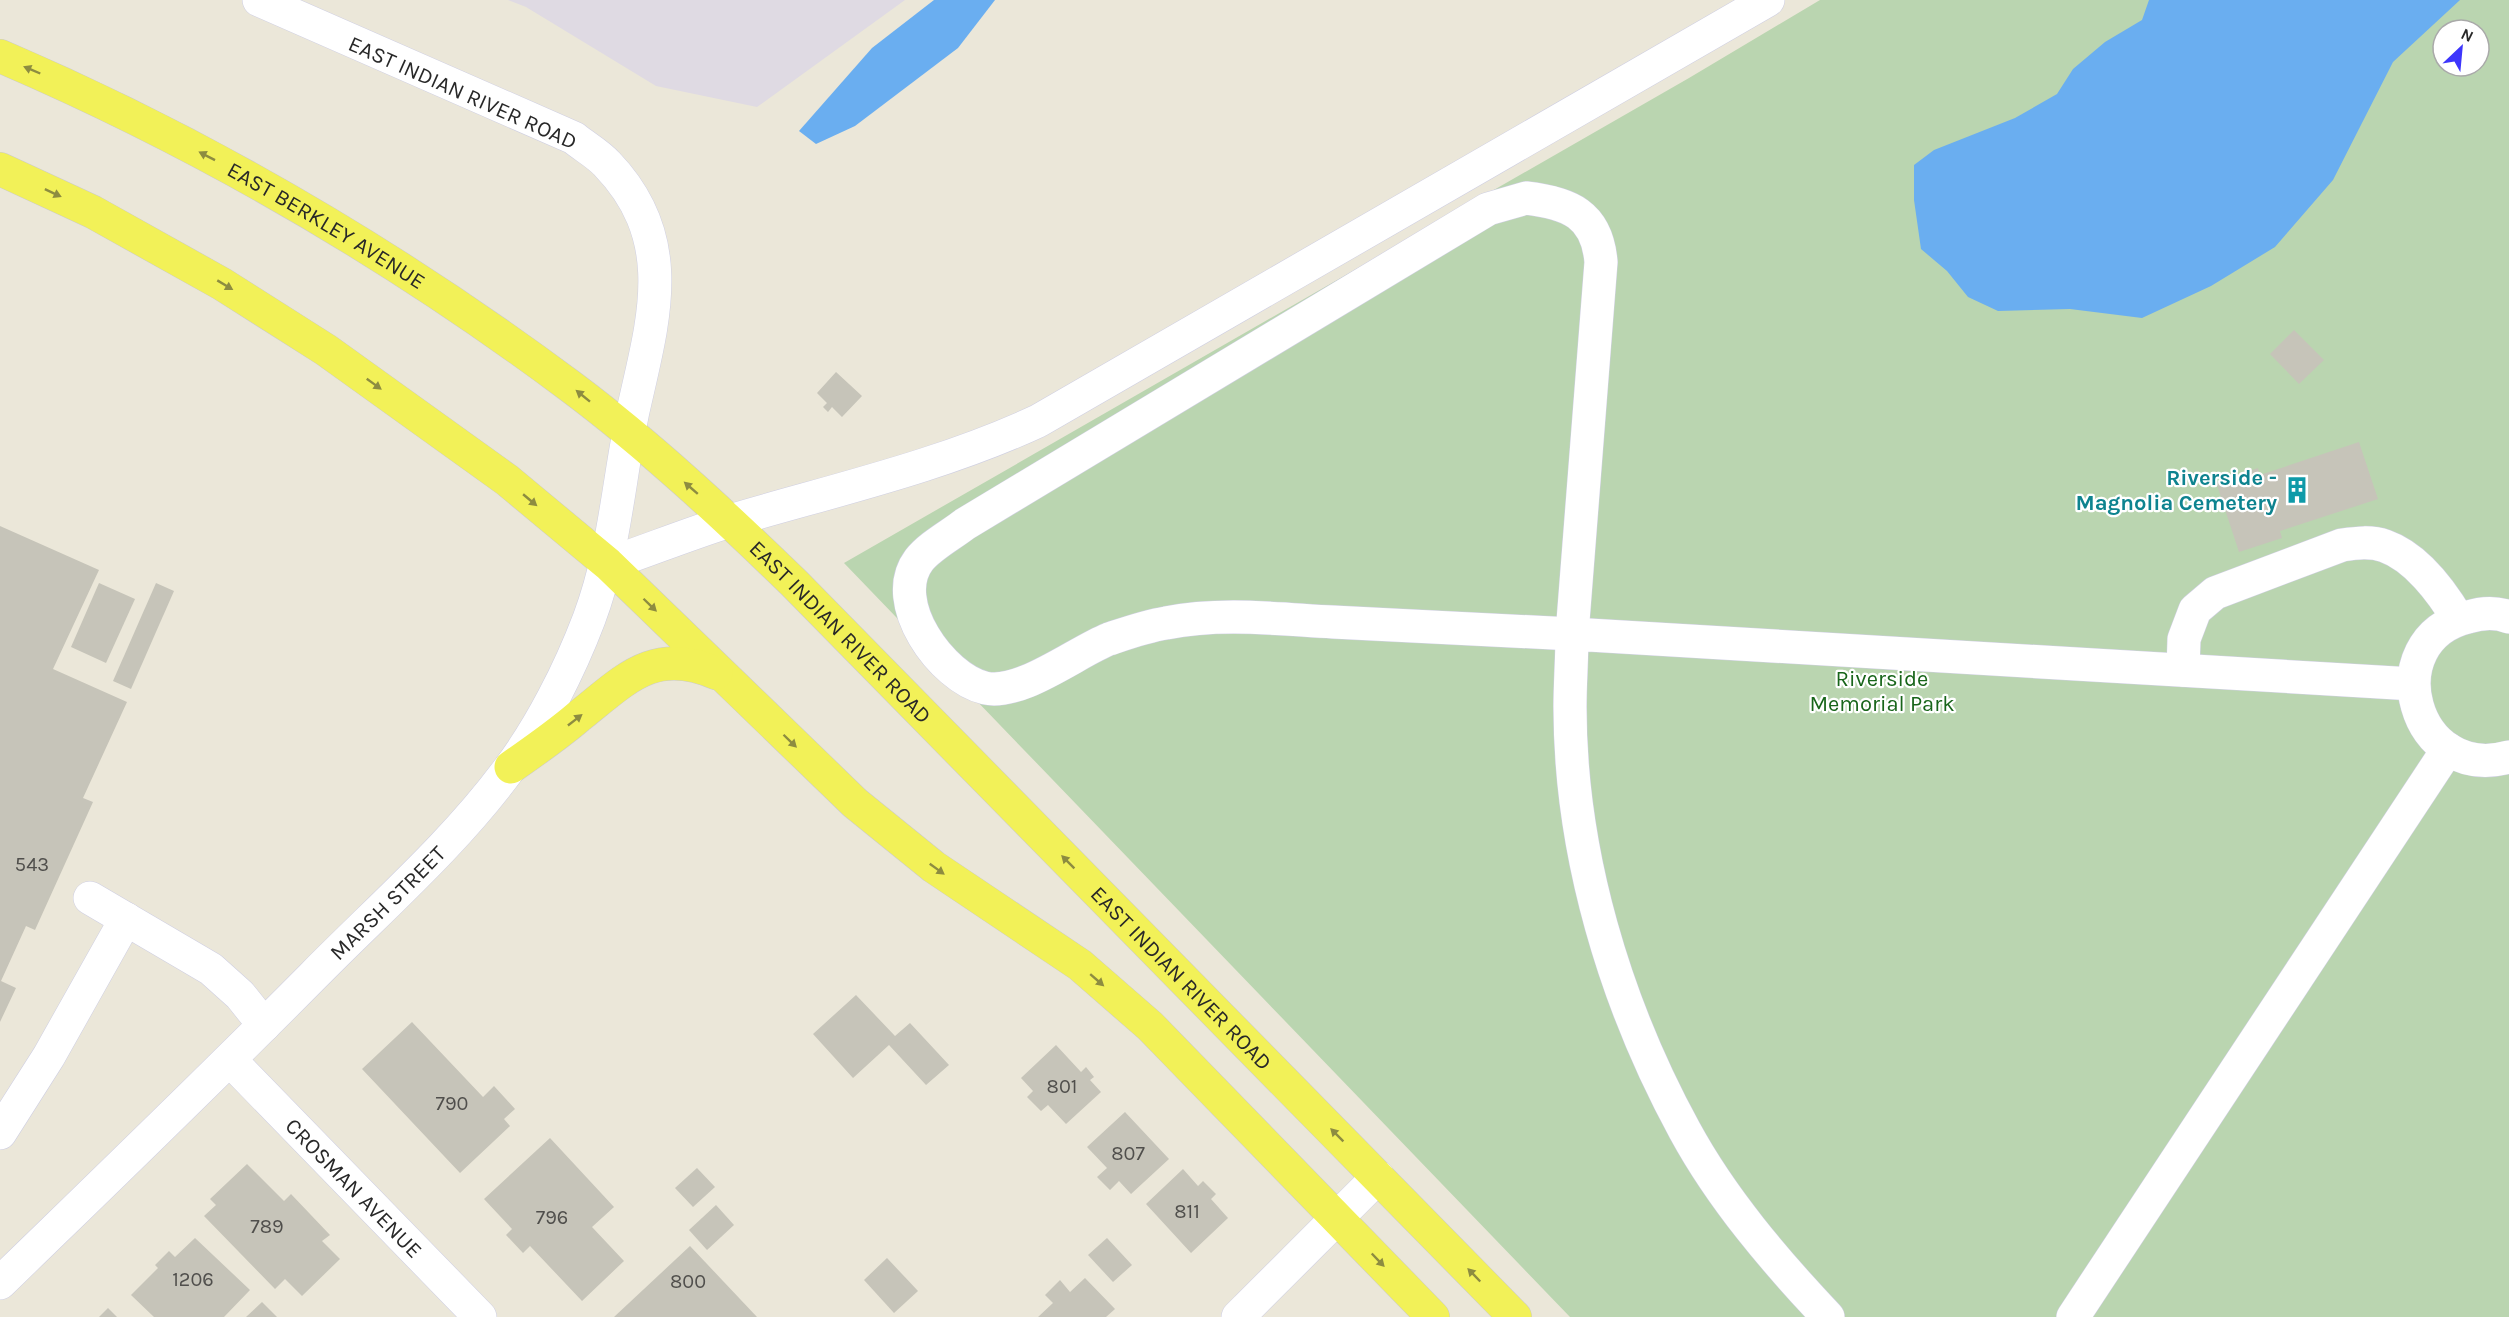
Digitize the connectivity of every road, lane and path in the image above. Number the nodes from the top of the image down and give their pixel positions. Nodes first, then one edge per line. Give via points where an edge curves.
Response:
1 (259, 0) edge
2 (1768, 0) edge
3 (0, 56) edge
4 (0, 169) edge
5 (629, 433) junction
6 (730, 521) junction
7 (608, 564) junction
8 (2509, 617) edge
9 (2458, 619) junction
10 (1572, 634) junction
11 (2183, 670) junction
12 (723, 676) junction
13 (2413, 684) junction
14 (2448, 750) junction
15 (2509, 757) edge
16 (511, 767) junction
17 (90, 898) dead end
18 (126, 919) junction
19 (264, 1025) junction
20 (230, 1060) junction
21 (0, 1133) edge
22 (1378, 1177) junction
23 (1338, 1218) junction
24 (0, 1283) edge
25 (480, 1317) edge
26 (1238, 1317) edge
27 (1433, 1317) edge
28 (1515, 1317) edge
29 (1828, 1317) edge
30 (2073, 1317) edge

1 - 5 street, EAST INDIAN RIVER ROAD via 574,138 606,162 631,192 649,227 655,265 654,315
2 - 6 street via 1038,422 924,465
5 -> 3 main road, EAST BERKLEY AVENUE via 450,299 346,232 85,92
4 -> 7 main road via 93,212 183,261 326,350 507,480
6 -> 5 main road, EAST INDIAN RIVER ROAD
5 - 7 street, MARSH STREET
6 - 7 street
22 -> 6 main road, EAST INDIAN RIVER ROAD
7 -> 12 main road
7 - 16 street, MARSH STREET via 588,622 541,721
8 - 9 street via 2480,614
9 - 11 street via 2446,599 2415,565 2385,546 2342,545 2215,593 2195,610 2184,639
9 - 13 street via 2426,645
10 - 10 street via 1224,616 1165,623 1109,640 1011,688 987,689 948,667 923,636 910,605 910,580 919,560 965,524 1488,209 1526,198 1555,201 1579,213 1594,231 1600,248
10 - 11 street
10 - 29 street via 1570,708 1577,800 1587,862 1608,948 1642,1042 1685,1132 1727,1197 1786,1274
11 - 13 street
16 -> 12 main road via 628,676 652,665 696,664
12 -> 23 main road via 855,803 934,867 1080,965 1150,1026
13 - 14 street via 2422,721
14 - 15 street via 2471,759
14 - 30 street
16 - 19 street, MARSH STREET via 468,820
17 - 18 street
18 - 19 street via 211,969 240,995
18 - 21 street via 50,1056
19 - 20 street, MARSH STREET
20 - 24 street, MARSH STREET
20 - 25 street, CROSMAN AVENUE
22 - 23 street
28 -> 22 main road, EAST INDIAN RIVER ROAD
23 - 26 street
23 -> 27 main road

